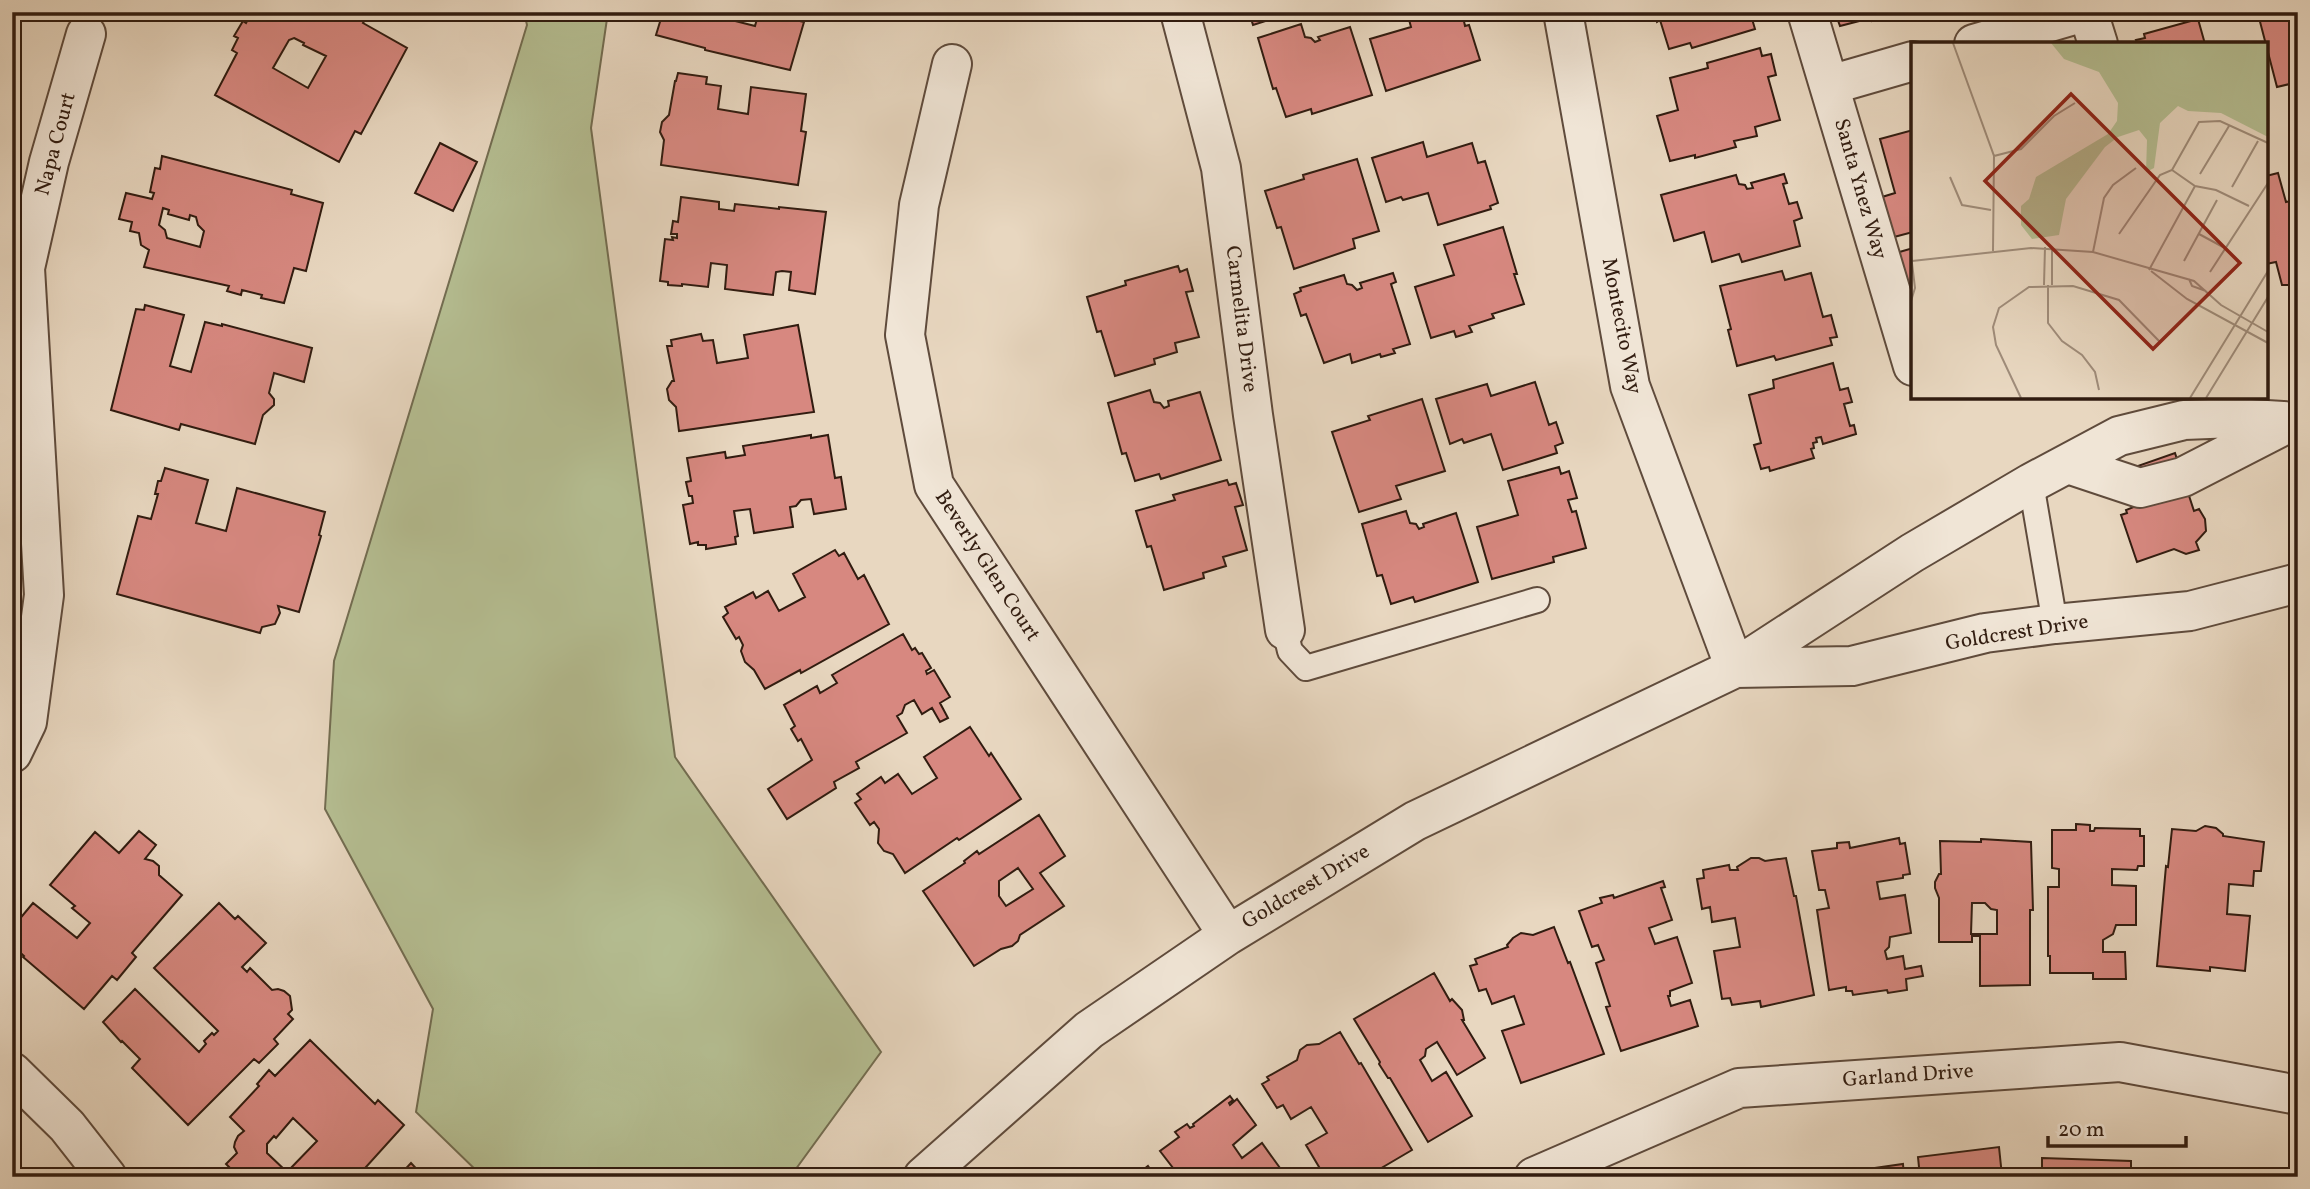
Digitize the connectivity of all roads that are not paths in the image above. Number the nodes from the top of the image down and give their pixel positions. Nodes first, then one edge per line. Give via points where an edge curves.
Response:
1 (1180, 12) edge
2 (1563, 12) edge
3 (1807, 12) edge
4 (2086, 12) edge
5 (86, 34) dead end
6 (1981, 42) edge
7 (2097, 42) edge
8 (1911, 62) edge
9 (952, 64) dead end
10 (1830, 85) junction
11 (1911, 359) edge
12 (2294, 422) edge
13 (2068, 464) junction
14 (2031, 483) junction
15 (2298, 583) edge
16 (1537, 600) dead end
17 (2055, 624) junction
18 (1285, 630) joint
19 (1735, 668) junction
20 (12, 753) edge
21 (1228, 935) junction
22 (12, 1072) edge
23 (2298, 1095) edge
24 (107, 1177) edge
25 (923, 1177) edge
26 (1534, 1177) edge

1 - 18 street, Carmelita Drive via 1222,168
2 - 19 street, Montecito Way via 1630,386
3 - 10 street, Santa Ynez Way
4 - 6 street
4 - 7 street
5 - 20 street, Napa Court via 49,162 25,268 44,595 27,722
8 - 10 street
9 - 21 street, Beverly Glen Court via 919,205 905,335 934,485
10 - 11 street, Santa Ynez Way
12 - 13 street, Goldcrest Drive via 2184,420 2119,436
12 - 13 street, Goldcrest Drive via 2183,477 2140,488
13 - 14 street, Goldcrest Drive
14 - 17 lane
14 - 19 street, Goldcrest Drive via 1912,553
15 - 17 street, Goldcrest Drive via 2190,611
16 - 18 lane via 1306,668 1290,650
17 - 19 street, Goldcrest Drive via 1985,633 1852,666
19 - 21 street, Goldcrest Drive via 1415,821
21 - 25 street, Goldcrest Drive via 1089,1030
22 - 24 street via 67,1126
23 - 26 street, Garland Drive via 2120,1062 1739,1088

